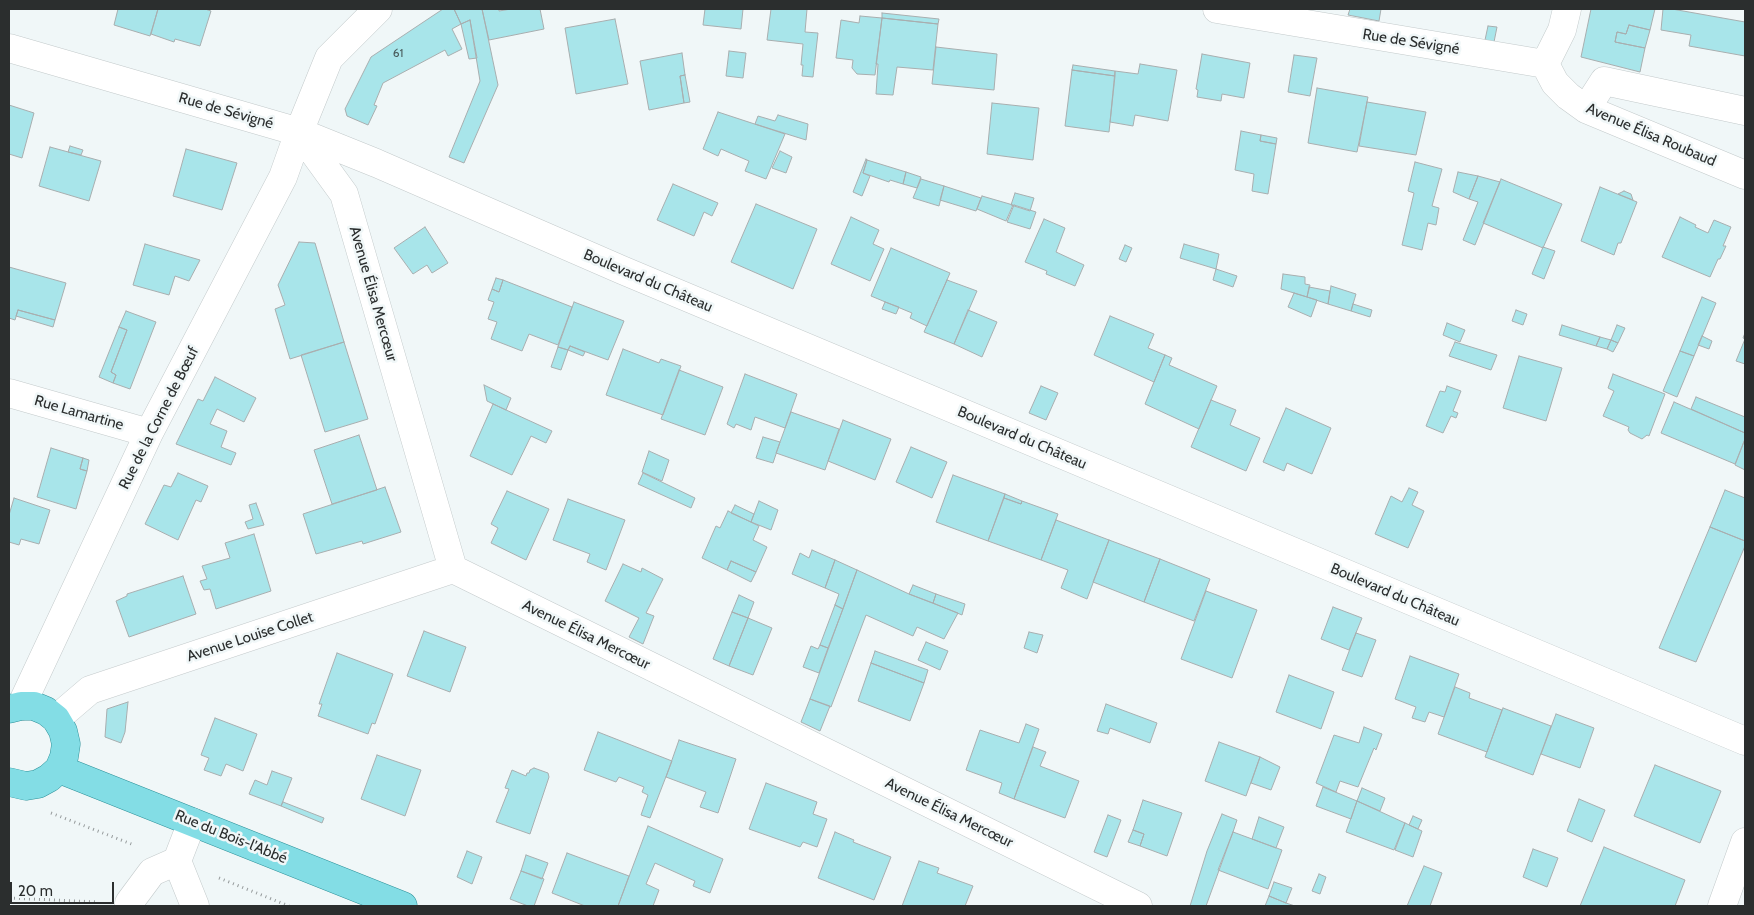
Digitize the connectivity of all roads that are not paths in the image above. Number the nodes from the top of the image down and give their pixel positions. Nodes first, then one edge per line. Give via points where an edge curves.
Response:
1 (378, 9) edge
2 (1217, 9) edge
3 (1567, 9) edge
4 (9, 48) edge
5 (1545, 64) junction
6 (1586, 109) junction
7 (1745, 111) edge
8 (299, 132) junction
9 (1745, 175) edge
10 (9, 393) edge
11 (149, 433) junction
12 (453, 569) junction
13 (15, 708) edge
14 (56, 720) junction
15 (1745, 741) edge
16 (58, 769) junction
17 (9, 782) edge
18 (192, 822) junction
19 (1745, 842) edge
20 (177, 861) junction
21 (129, 905) edge
22 (195, 906) edge
23 (403, 906) edge
24 (1138, 906) edge
25 (1722, 906) edge

1 - 8 street via 329,58
2 - 5 street, Rue de Sévigné
3 - 5 street via 1562,30
4 - 8 street, Rue de Sévigné
5 - 6 street, Avenue Élisa Roubaud via 1555,83
6 - 7 street via 1604,81
6 - 9 street, Avenue Élisa Roubaud
8 - 11 street, Rue de la Corne de Bœuf via 283,178
8 - 12 street, Avenue Élisa Mercœur via 344,194
8 - 15 street, Boulevard du Château
10 - 11 street, Rue Lamartine
11 - 13 street, Rue de la Corne de Bœuf
12 - 14 street, Avenue Louise Collet via 90,690
12 - 24 street, Avenue Élisa Mercœur
13 - 14 main road via 34,706
14 - 16 main road via 66,744
16 - 17 main road via 38,784 26,786
16 - 18 main road, Rue du Bois-l'Abbé
18 - 20 street
18 - 23 main road, Rue du Bois-l'Abbé
19 - 25 street
20 - 21 street via 152,872
20 - 22 street

